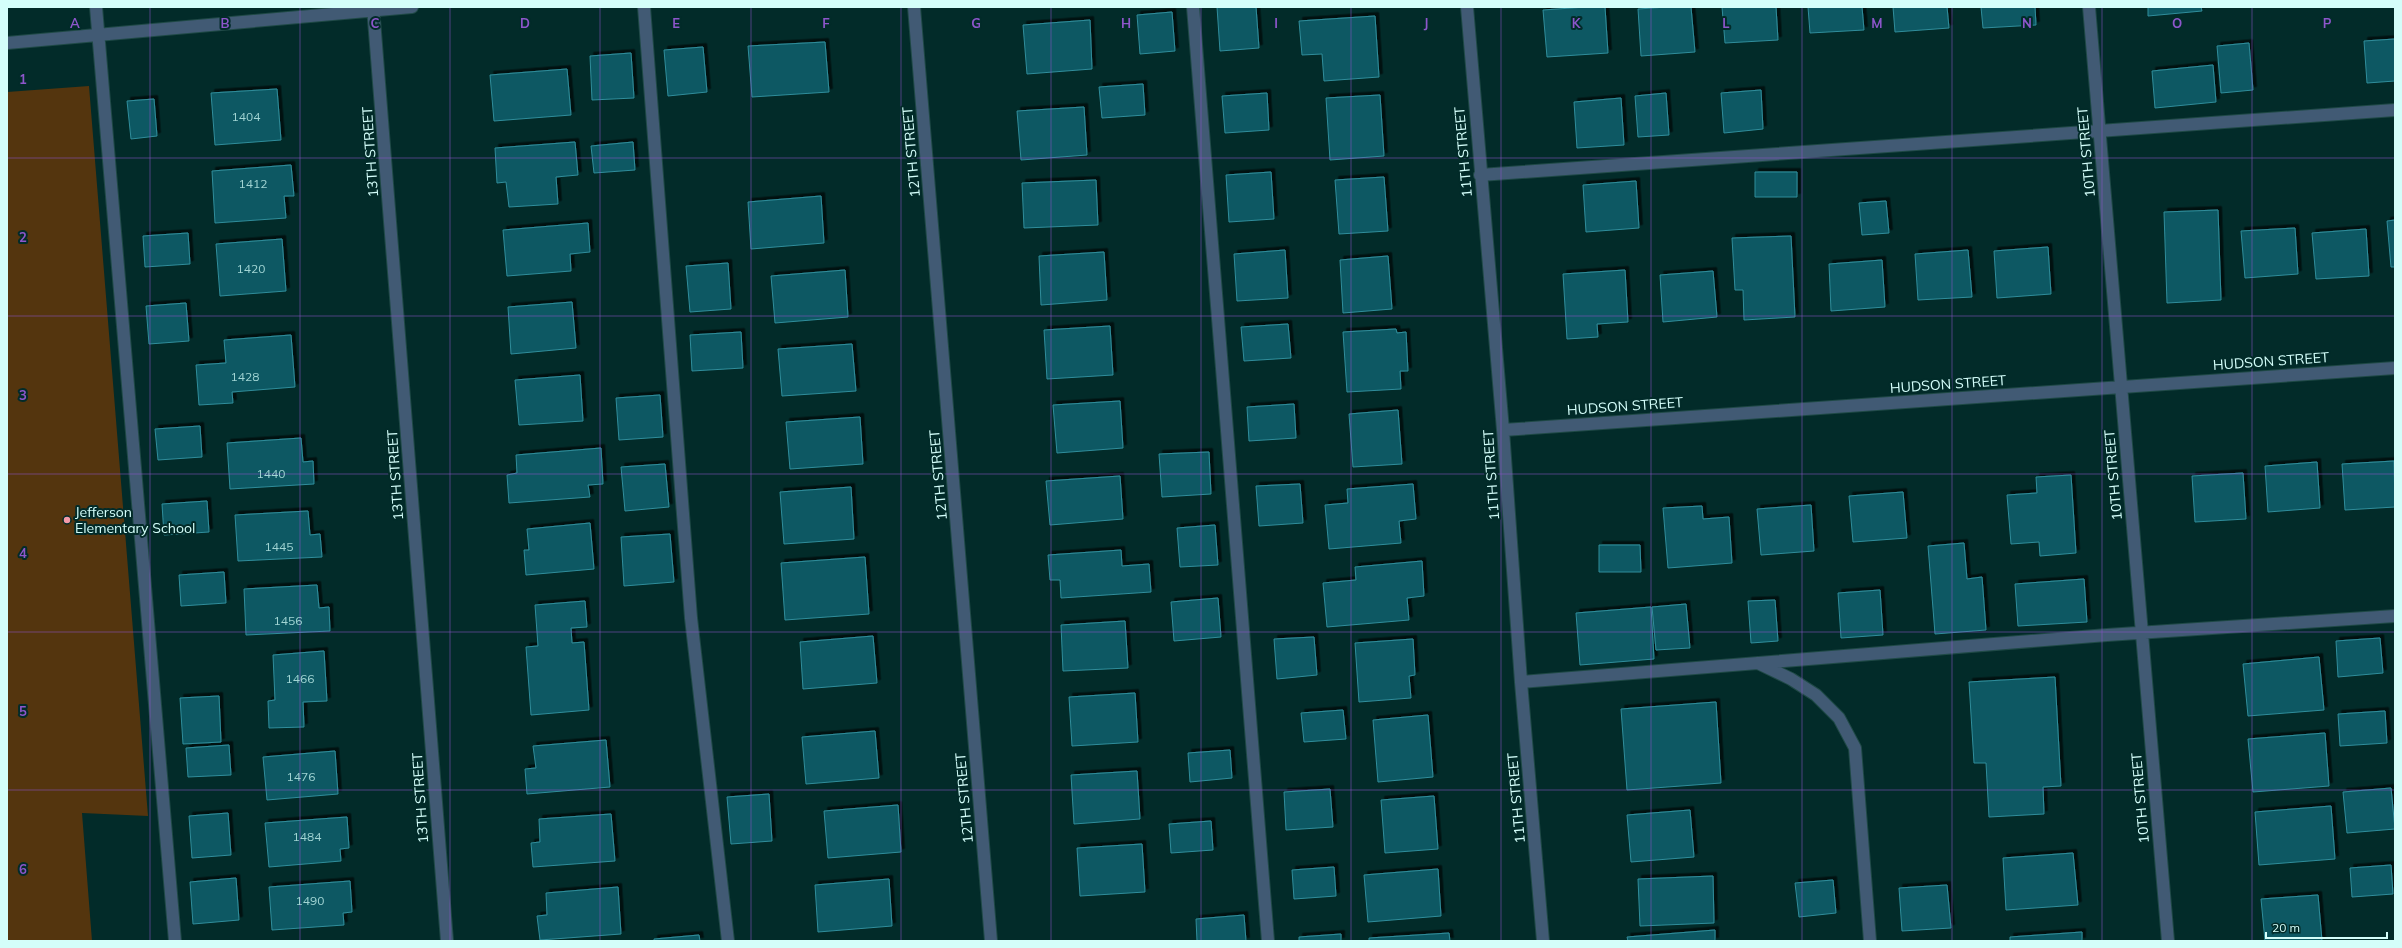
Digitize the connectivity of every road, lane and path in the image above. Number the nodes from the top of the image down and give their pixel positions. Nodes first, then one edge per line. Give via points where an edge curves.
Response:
1 (96, 7) edge
2 (412, 7) edge
3 (644, 7) edge
4 (914, 7) edge
5 (1193, 7) edge
6 (1466, 7) edge
7 (2089, 7) edge
8 (373, 9) edge
9 (99, 35) junction
10 (7, 43) edge
11 (2395, 110) edge
12 (2100, 131) junction
13 (1480, 175) junction
14 (2395, 368) edge
15 (2121, 386) junction
16 (1503, 430) junction
17 (2395, 616) edge
18 (2142, 633) junction
19 (1758, 662) junction
20 (1521, 682) junction
21 (175, 941) edge
22 (447, 941) edge
23 (728, 941) edge
24 (991, 941) edge
25 (1268, 941) edge
26 (1543, 941) edge
27 (1870, 941) edge
28 (2168, 941) edge

1 - 9 street
2 - 8 street
3 - 23 street via 691,618
4 - 24 street, 12TH STREET
5 - 25 street
6 - 13 street, 11TH STREET
7 - 12 street, 10TH STREET
8 - 9 street
8 - 22 street, 13TH STREET
9 - 10 street
9 - 21 street
11 - 12 street
12 - 13 street
12 - 15 street, 10TH STREET
13 - 16 street, 11TH STREET
14 - 15 street, HUDSON STREET
15 - 16 street, HUDSON STREET
15 - 18 street, 10TH STREET
16 - 20 street, 11TH STREET
17 - 18 street
18 - 19 street
18 - 28 street, 10TH STREET
19 - 20 street
19 - 27 street via 1816,695 1839,718 1855,748
20 - 26 street, 11TH STREET

